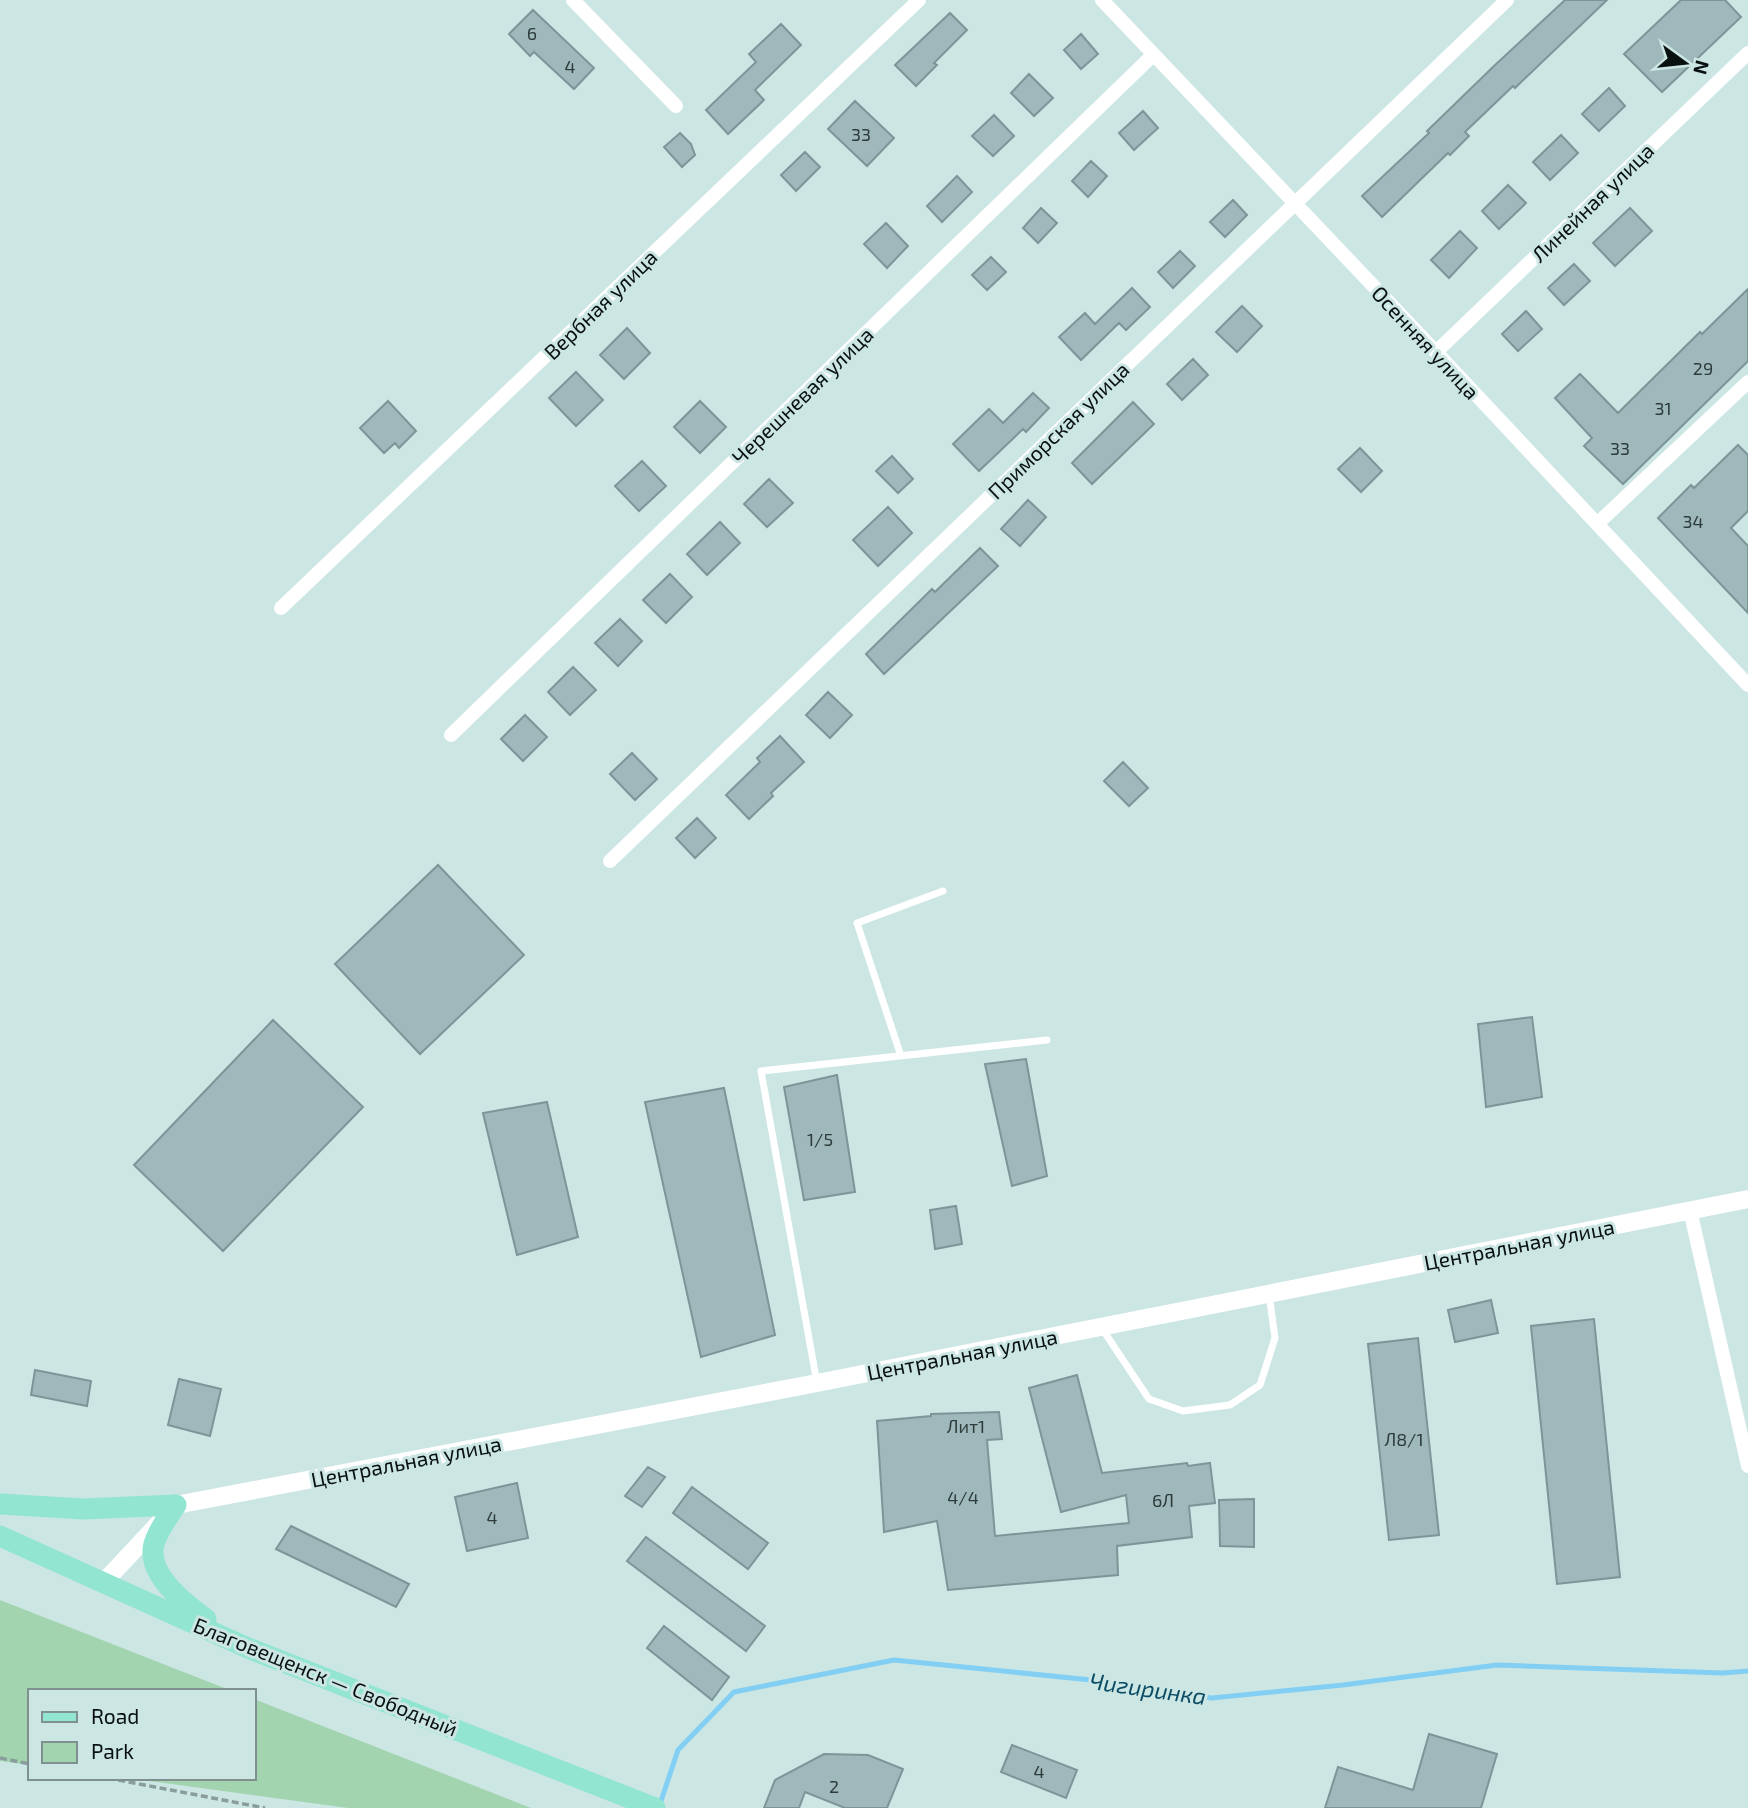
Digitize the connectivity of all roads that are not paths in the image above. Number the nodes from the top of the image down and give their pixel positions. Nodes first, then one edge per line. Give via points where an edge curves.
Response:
1 (573, 0) edge
2 (919, 0) edge
3 (1102, 0) edge
4 (1507, 0) edge
5 (1748, 53) edge
6 (1153, 55) junction
7 (676, 106) dead end
8 (1294, 203) junction
9 (1436, 352) junction
10 (1748, 382) edge
11 (1597, 524) junction
12 (281, 608) dead end
13 (1748, 685) edge
14 (451, 735) dead end
15 (610, 860) dead end
16 (943, 891) dead end
17 (1047, 1040) dead end
18 (901, 1056) junction
19 (1748, 1199) edge
20 (1690, 1210) junction
21 (1269, 1294) junction
22 (1100, 1326) junction
23 (817, 1383) junction
24 (1748, 1466) edge
25 (0, 1504) edge
26 (176, 1505) junction
27 (0, 1536) edge
28 (105, 1581) junction
29 (248, 1648) junction
30 (655, 1808) edge

1 - 7 street
2 - 12 street, Вербная улица
3 - 6 street, Осенняя улица
4 - 8 street, Приморская улица
5 - 9 street, Линейная улица
6 - 8 street, Осенняя улица
6 - 14 street, Черешневая улица
8 - 9 street, Осенняя улица
8 - 15 street, Приморская улица
9 - 11 street, Осенняя улица
10 - 11 street
11 - 13 street, Осенняя улица
16 - 18 lane via 857,923
17 - 18 lane
18 - 23 lane via 761,1072
19 - 20 street, Центральная улица
20 - 21 street, Центральная улица
20 - 24 street
21 - 22 street, Центральная улица
21 - 22 lane via 1275,1338 1260,1385 1230,1405 1183,1410 1149,1398
22 - 23 street, Центральная улица
23 - 26 street, Центральная улица
25 - 26 main road via 83,1509
26 - 28 street
26 - 29 main road via 153,1552 164,1581 188,1606
27 - 28 main road, Благовещенск — Свободный
28 - 29 main road, Благовещенск — Свободный
29 - 30 main road, Благовещенск — Свободный

